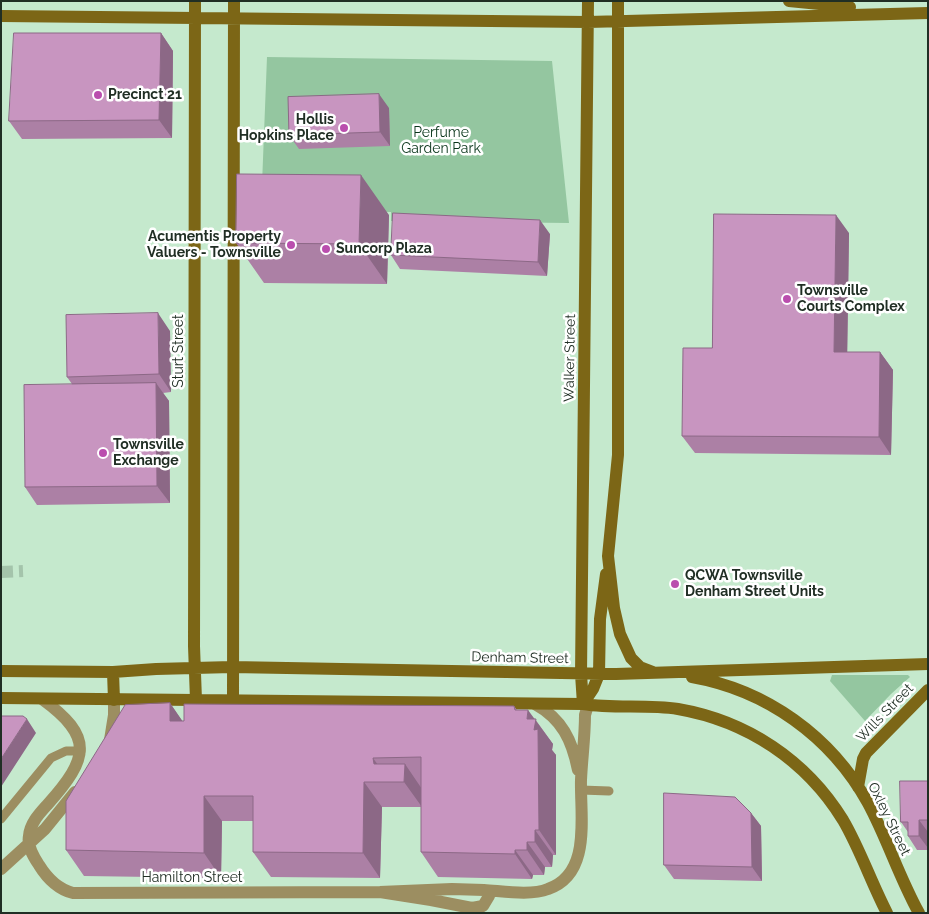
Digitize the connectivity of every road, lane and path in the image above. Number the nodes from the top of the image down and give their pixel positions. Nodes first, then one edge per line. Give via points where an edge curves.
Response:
1 (195, 1) edge
2 (234, 1) edge
3 (588, 1) edge
4 (618, 1) edge
5 (789, 1) edge
6 (897, 12) junction
7 (928, 13) edge
8 (1, 16) edge
9 (195, 18) junction
10 (234, 18) junction
11 (588, 22) junction
12 (618, 22) junction
13 (608, 556) junction
14 (928, 664) edge
15 (232, 667) junction
16 (194, 668) junction
17 (1, 671) edge
18 (112, 672) junction
19 (659, 673) junction
20 (582, 674) junction
21 (599, 674) junction
22 (616, 674) junction
23 (928, 690) edge
24 (1, 698) edge
25 (42, 699) junction
26 (114, 700) junction
27 (196, 700) junction
28 (233, 700) junction
29 (535, 704) junction
30 (585, 708) junction
31 (104, 749) edge
32 (85, 753) junction
33 (84, 780) edge
34 (581, 786) junction
35 (858, 787) junction
36 (609, 791) dead end
37 (1, 819) edge
38 (29, 845) junction
39 (1, 869) edge
40 (566, 878) joint
41 (484, 890) junction
42 (380, 892) junction
43 (885, 910) edge
44 (919, 913) edge

1 - 9 main road, Sturt Street
2 - 10 main road
3 - 11 main road, Walker Street
4 - 12 main road
5 - 6 main road
6 - 7 main road
6 - 12 main road
8 - 9 main road
9 - 10 main road
9 - 16 main road, Sturt Street
10 - 11 main road
10 - 15 main road
11 - 12 main road
11 - 20 main road, Walker Street
12 - 13 main road via 618,455
13 - 19 main road via 616,623 625,648 640,667
13 - 21 main road via 600,612
14 - 19 main road, Denham Street
15 - 16 main road, Denham Street
15 - 20 main road, Denham Street
15 - 28 main road
16 - 18 main road, Denham Street
16 - 27 main road, Sturt Street
17 - 18 main road, Denham Street
18 - 26 main road
19 - 22 main road, Denham Street
19 - 35 main road, Oxley Street via 717,683 768,703 820,741
20 - 21 main road, Denham Street
20 - 30 main road, Walker Street
21 - 22 main road, Denham Street
21 - 30 main road
22 - 30 main road via 601,685
23 - 35 main road, Wills Street via 866,753
24 - 25 main road
25 - 26 main road
25 - 32 street via 73,727
26 - 27 main road
26 - 31 street via 113,727 110,741
27 - 28 main road
28 - 29 main road
29 - 30 main road
29 - 34 street, Walker Street via 548,711 564,730 575,755
30 - 34 street, Walker Street
30 - 43 main road via 675,708 710,717 768,742 802,769 830,801 856,846
32 - 37 lane via 66,752 51,758
32 - 38 street via 33,824
33 - 38 street via 56,817
34 - 36 lane
34 - 40 street, Walker Street via 581,844
35 - 44 main road, Oxley Street
38 - 39 street
38 - 42 street, Hamilton Street via 54,884 73,893
40 - 41 street, Hamilton Street via 540,891
41 - 42 street, Hamilton Street
41 - 42 street, Hamilton Street via 489,898 486,904 477,908

